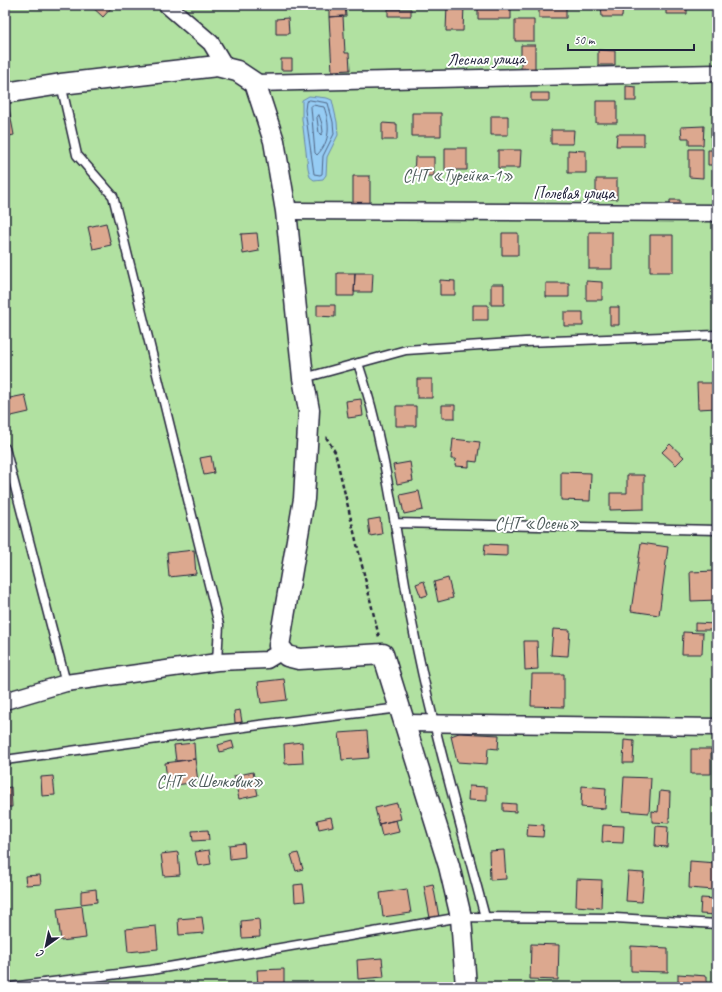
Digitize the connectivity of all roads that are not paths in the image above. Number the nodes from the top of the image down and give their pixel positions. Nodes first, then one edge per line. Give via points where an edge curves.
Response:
1 (167, 5) edge
2 (226, 68) junction
3 (717, 73) edge
4 (61, 84) junction
5 (255, 84) junction
6 (5, 94) edge
7 (286, 211) junction
8 (717, 213) edge
9 (717, 335) edge
10 (358, 363) junction
11 (303, 378) junction
12 (5, 448) edge
13 (395, 523) junction
14 (717, 530) edge
15 (282, 651) junction
16 (217, 662) junction
17 (66, 684) junction
18 (5, 701) edge
19 (404, 716) junction
20 (434, 724) junction
21 (717, 727) edge
22 (5, 760) edge
23 (461, 917) junction
24 (485, 917) junction
25 (717, 924) edge
26 (55, 984) edge
27 (11, 987) edge
28 (466, 987) edge

1 - 2 street via 211,43
2 - 4 street via 217,66
2 - 5 street via 237,71
3 - 5 street, Лесная улица
4 - 6 street
4 - 16 lane via 77,155 113,196 219,625
5 - 7 street via 274,141
7 - 8 street, Полевая улица
7 - 11 street
9 - 10 lane via 525,342 406,350
10 - 11 lane
10 - 13 lane via 370,398
11 - 15 street via 309,410 304,499 279,638
12 - 17 lane
13 - 14 lane
13 - 20 lane via 411,618
15 - 16 street via 267,660
15 - 19 street via 286,656 299,659 383,654
16 - 17 street
17 - 18 street
19 - 20 street
19 - 22 lane via 259,724
19 - 23 street via 449,866
20 - 21 street
20 - 24 lane
23 - 24 lane
23 - 26 lane
23 - 28 street
24 - 25 lane via 615,918
26 - 27 lane

